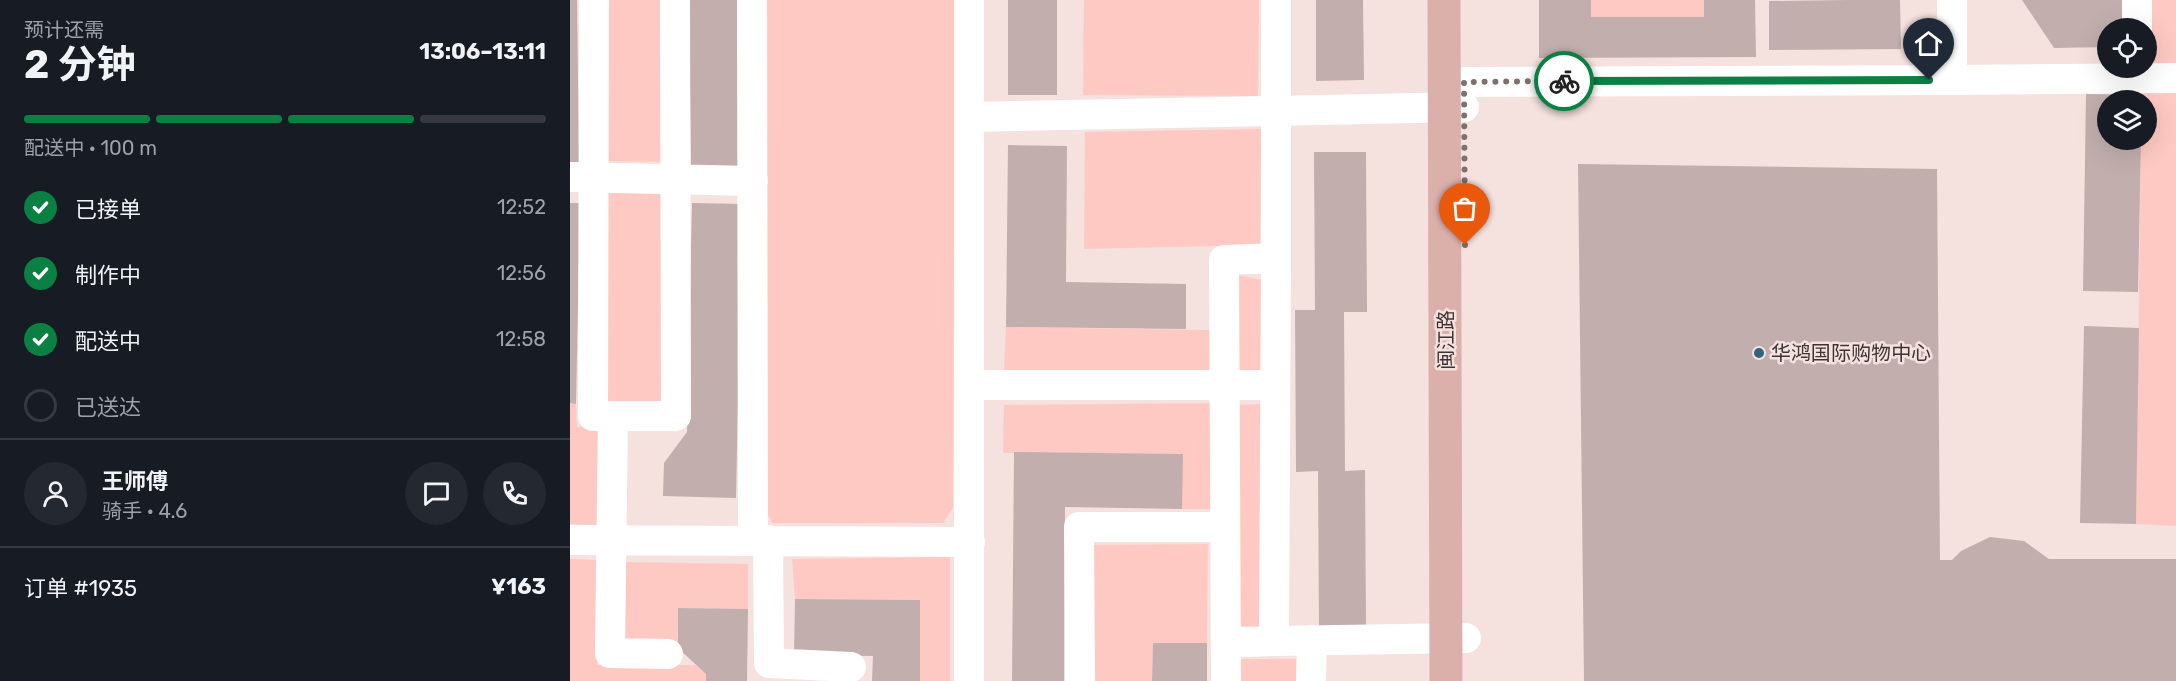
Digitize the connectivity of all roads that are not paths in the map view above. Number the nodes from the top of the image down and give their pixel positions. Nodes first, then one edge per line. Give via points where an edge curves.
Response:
1 (594, 0) edge
2 (675, 0) edge
3 (752, 0) edge
4 (969, 0) edge
5 (1276, 0) edge
6 (1444, 0) edge
7 (1464, 0) edge
8 (1952, 0) edge
9 (2137, 0) edge
10 (2137, 18) edge
11 (2097, 74) edge
12 (2157, 76) edge
13 (2176, 78) edge
14 (1952, 80) junction
15 (1458, 99) junction
16 (1276, 112) junction
17 (969, 117) junction
18 (582, 177) edge
19 (677, 179) junction
20 (753, 181) junction
21 (1276, 258) junction
22 (969, 385) junction
23 (1275, 385) junction
24 (1225, 386) junction
25 (613, 416) junction
26 (1225, 527) junction
27 (613, 539) junction
28 (570, 540) edge
29 (760, 540) junction
30 (970, 542) junction
31 (1456, 639) junction
32 (1312, 640) junction
33 (1275, 641) junction
34 (1226, 643) junction
35 (668, 654) dead end
36 (851, 668) dead end
37 (769, 672) edge
38 (969, 681) edge
39 (1080, 681) edge
40 (1226, 681) edge
41 (1311, 681) edge
42 (1446, 681) edge
43 (1466, 681) edge

1 - 18 street
2 - 19 street
3 - 20 street
4 - 17 street
5 - 16 street
6 - 15 main road, 闽江路
7 - 15 main road, 闽江路
8 - 14 street
9 - 10 street
11 - 14 street
12 - 13 street
14 - 15 street
15 - 16 street
15 - 31 main road, 闽江路
16 - 17 street
16 - 21 street
17 - 22 street
18 - 19 street
18 - 25 street via 593,416
19 - 20 street
19 - 25 street via 676,416
20 - 29 street
21 - 23 street
21 - 24 street via 1224,260
22 - 24 street
22 - 30 street
23 - 24 street
23 - 33 street
24 - 26 street
25 - 27 street
26 - 34 street
26 - 39 street via 1079,527
27 - 28 street
27 - 29 street
27 - 35 street via 610,653
29 - 30 street
29 - 37 street
30 - 38 street
31 - 32 street
31 - 42 main road, 闽江路
31 - 43 main road, 闽江路
32 - 33 street
32 - 41 street
33 - 34 street
34 - 40 street
36 - 37 street

